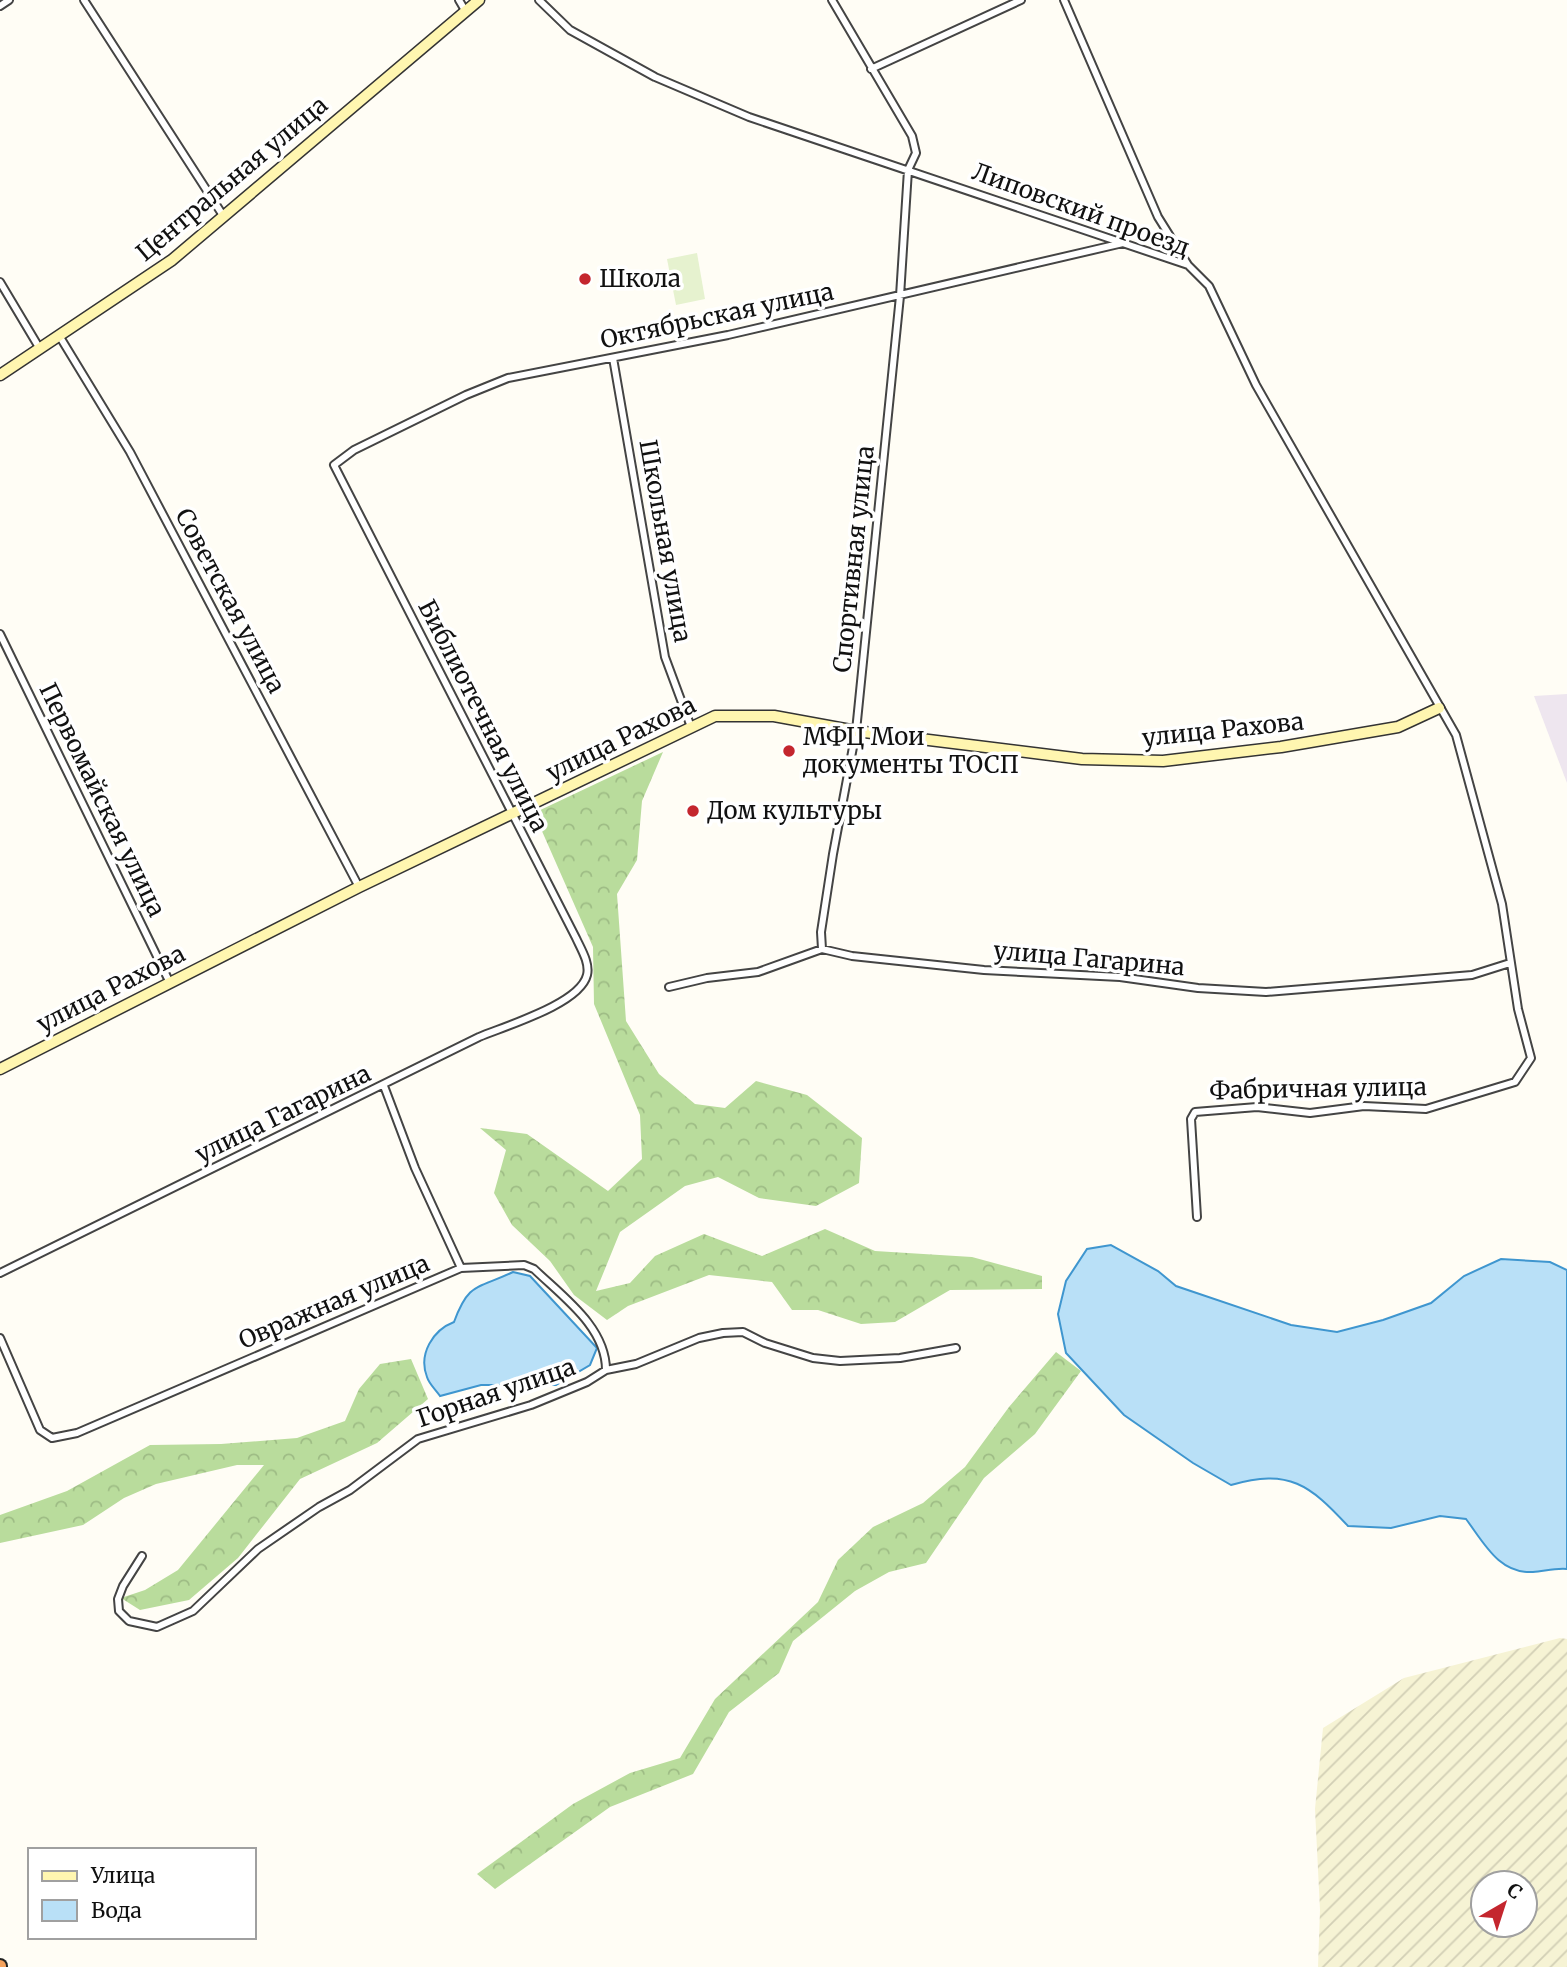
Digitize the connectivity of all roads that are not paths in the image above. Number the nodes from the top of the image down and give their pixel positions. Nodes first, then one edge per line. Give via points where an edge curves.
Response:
1 (9, 0) edge
2 (84, 0) edge
3 (459, 0) edge
4 (479, 0) edge
5 (539, 0) edge
6 (832, 0) edge
7 (1021, 0) edge
8 (1064, 0) edge
9 (0, 6) edge
10 (466, 12) junction
11 (871, 69) junction
12 (908, 170) junction
13 (224, 217) junction
14 (1123, 243) junction
15 (1188, 265) junction
16 (0, 282) edge
17 (900, 296) junction
18 (60, 337) junction
19 (40, 349) junction
20 (613, 358) junction
21 (0, 375) edge
22 (334, 465) joint
23 (0, 634) edge
24 (1439, 708) junction
25 (691, 727) junction
26 (856, 730) junction
27 (513, 814) junction
28 (359, 887) junction
29 (822, 949) junction
30 (1510, 963) junction
31 (170, 983) junction
32 (582, 987) joint
33 (670, 987) dead end
34 (1531, 1058) joint
35 (0, 1069) edge
36 (384, 1086) junction
37 (1197, 1217) dead end
38 (461, 1268) junction
39 (0, 1273) edge
40 (0, 1338) edge
41 (956, 1348) dead end
42 (606, 1370) junction
43 (142, 1556) dead end

1 - 9 street
2 - 13 street
3 - 10 street
4 - 10 street, Центральная улица
5 - 12 street, Липовский проезд via 570,30 655,76 749,117
6 - 11 street, Спортивная улица
7 - 11 street
8 - 15 street via 1158,217
10 - 13 street, Центральная улица
11 - 12 street, Спортивная улица via 912,136 916,153
12 - 14 street, Липовский проезд
12 - 17 street, Спортивная улица
13 - 18 street, Центральная улица via 172,261
14 - 15 street, Липовский проезд
14 - 17 street, Октябрьская улица
15 - 24 street, Липовский проезд via 1209,286 1256,385
16 - 19 street
17 - 20 street, Октябрьская улица
17 - 26 street, Спортивная улица
18 - 19 street, Центральная улица
18 - 28 street, Советская улица via 130,452
19 - 21 street, Центральная улица
20 - 22 street, Октябрьская улица via 482,388 354,450
20 - 25 street, Школьная улица via 665,657
22 - 27 street, Библиотечная улица
23 - 31 street, Первомайская улица
24 - 26 street, улица Рахова via 1398,727 1163,761 1082,759
24 - 30 street, Липовский проезд via 1457,735 1502,904
25 - 26 street, улица Рахова via 715,716 774,716
25 - 27 street, улица Рахова
26 - 29 street, Спортивная улица via 832,854
27 - 28 street, улица Рахова
27 - 32 street, Библиотечная улица via 584,956 587,975
28 - 31 street, улица Рахова
29 - 30 street, улица Гагарина via 956,967 1266,992 1472,975
29 - 33 street via 758,972
30 - 34 street, Липовский проезд
31 - 35 street, улица Рахова
32 - 36 street, улица Гагарина via 561,1003 479,1037
34 - 37 street, Фабричная улица via 1515,1082 1426,1109 1364,1106 1310,1113 1257,1107 1195,1112 1191,1119
36 - 38 street, Овражная улица
36 - 39 street, улица Гагарина
38 - 40 street, Овражная улица via 77,1433 52,1438 40,1430
38 - 42 street via 524,1265 534,1269 600,1338
41 - 42 street, Горная улица via 900,1358 840,1361 805,1355 743,1332 723,1332 636,1364
42 - 43 street, Горная улица via 531,1405 418,1439 350,1490 258,1549 193,1611 157,1627 129,1621 120,1611 123,1586

